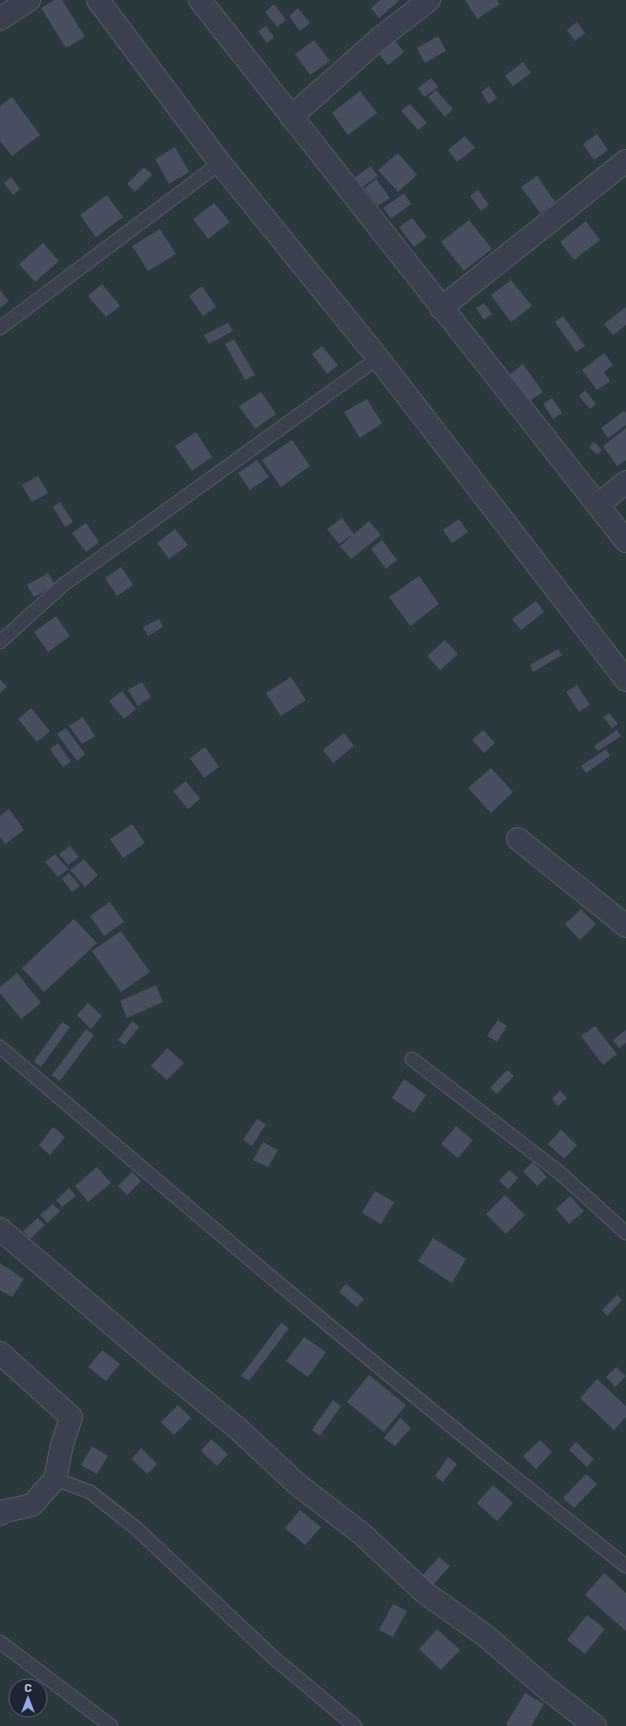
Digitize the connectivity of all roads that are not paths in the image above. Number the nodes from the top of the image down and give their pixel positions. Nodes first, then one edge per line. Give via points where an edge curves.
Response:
1 (29, 0) edge
2 (98, 0) edge
3 (200, 0) edge
4 (429, 0) edge
5 (0, 19) edge
6 (291, 117) junction
7 (626, 161) edge
8 (220, 163) junction
9 (441, 308) junction
10 (0, 328) edge
11 (378, 358) junction
12 (626, 482) edge
13 (598, 505) junction
14 (626, 541) edge
15 (0, 642) edge
16 (626, 680) edge
17 (518, 840) dead end
18 (626, 926) edge
19 (0, 1047) edge
20 (412, 1059) dead end
21 (0, 1229) edge
22 (626, 1233) edge
23 (0, 1353) edge
24 (55, 1479) junction
25 (0, 1514) edge
26 (626, 1566) edge
27 (0, 1642) edge
28 (111, 1726) edge
29 (355, 1726) edge
30 (595, 1726) edge

1 - 5 street
2 - 8 street
3 - 6 street
4 - 6 street via 380,38
6 - 9 street
7 - 9 street
8 - 10 lane
8 - 11 street
9 - 13 street
11 - 15 lane via 63,585
11 - 16 street
12 - 13 street
13 - 14 street
17 - 18 street
19 - 26 lane via 232,1245
20 - 22 lane via 560,1173
21 - 30 street via 237,1428 297,1484 362,1534 424,1592 487,1637
23 - 24 street via 71,1417
24 - 25 street via 32,1505
24 - 29 lane via 90,1492 137,1530 274,1658
27 - 28 lane

